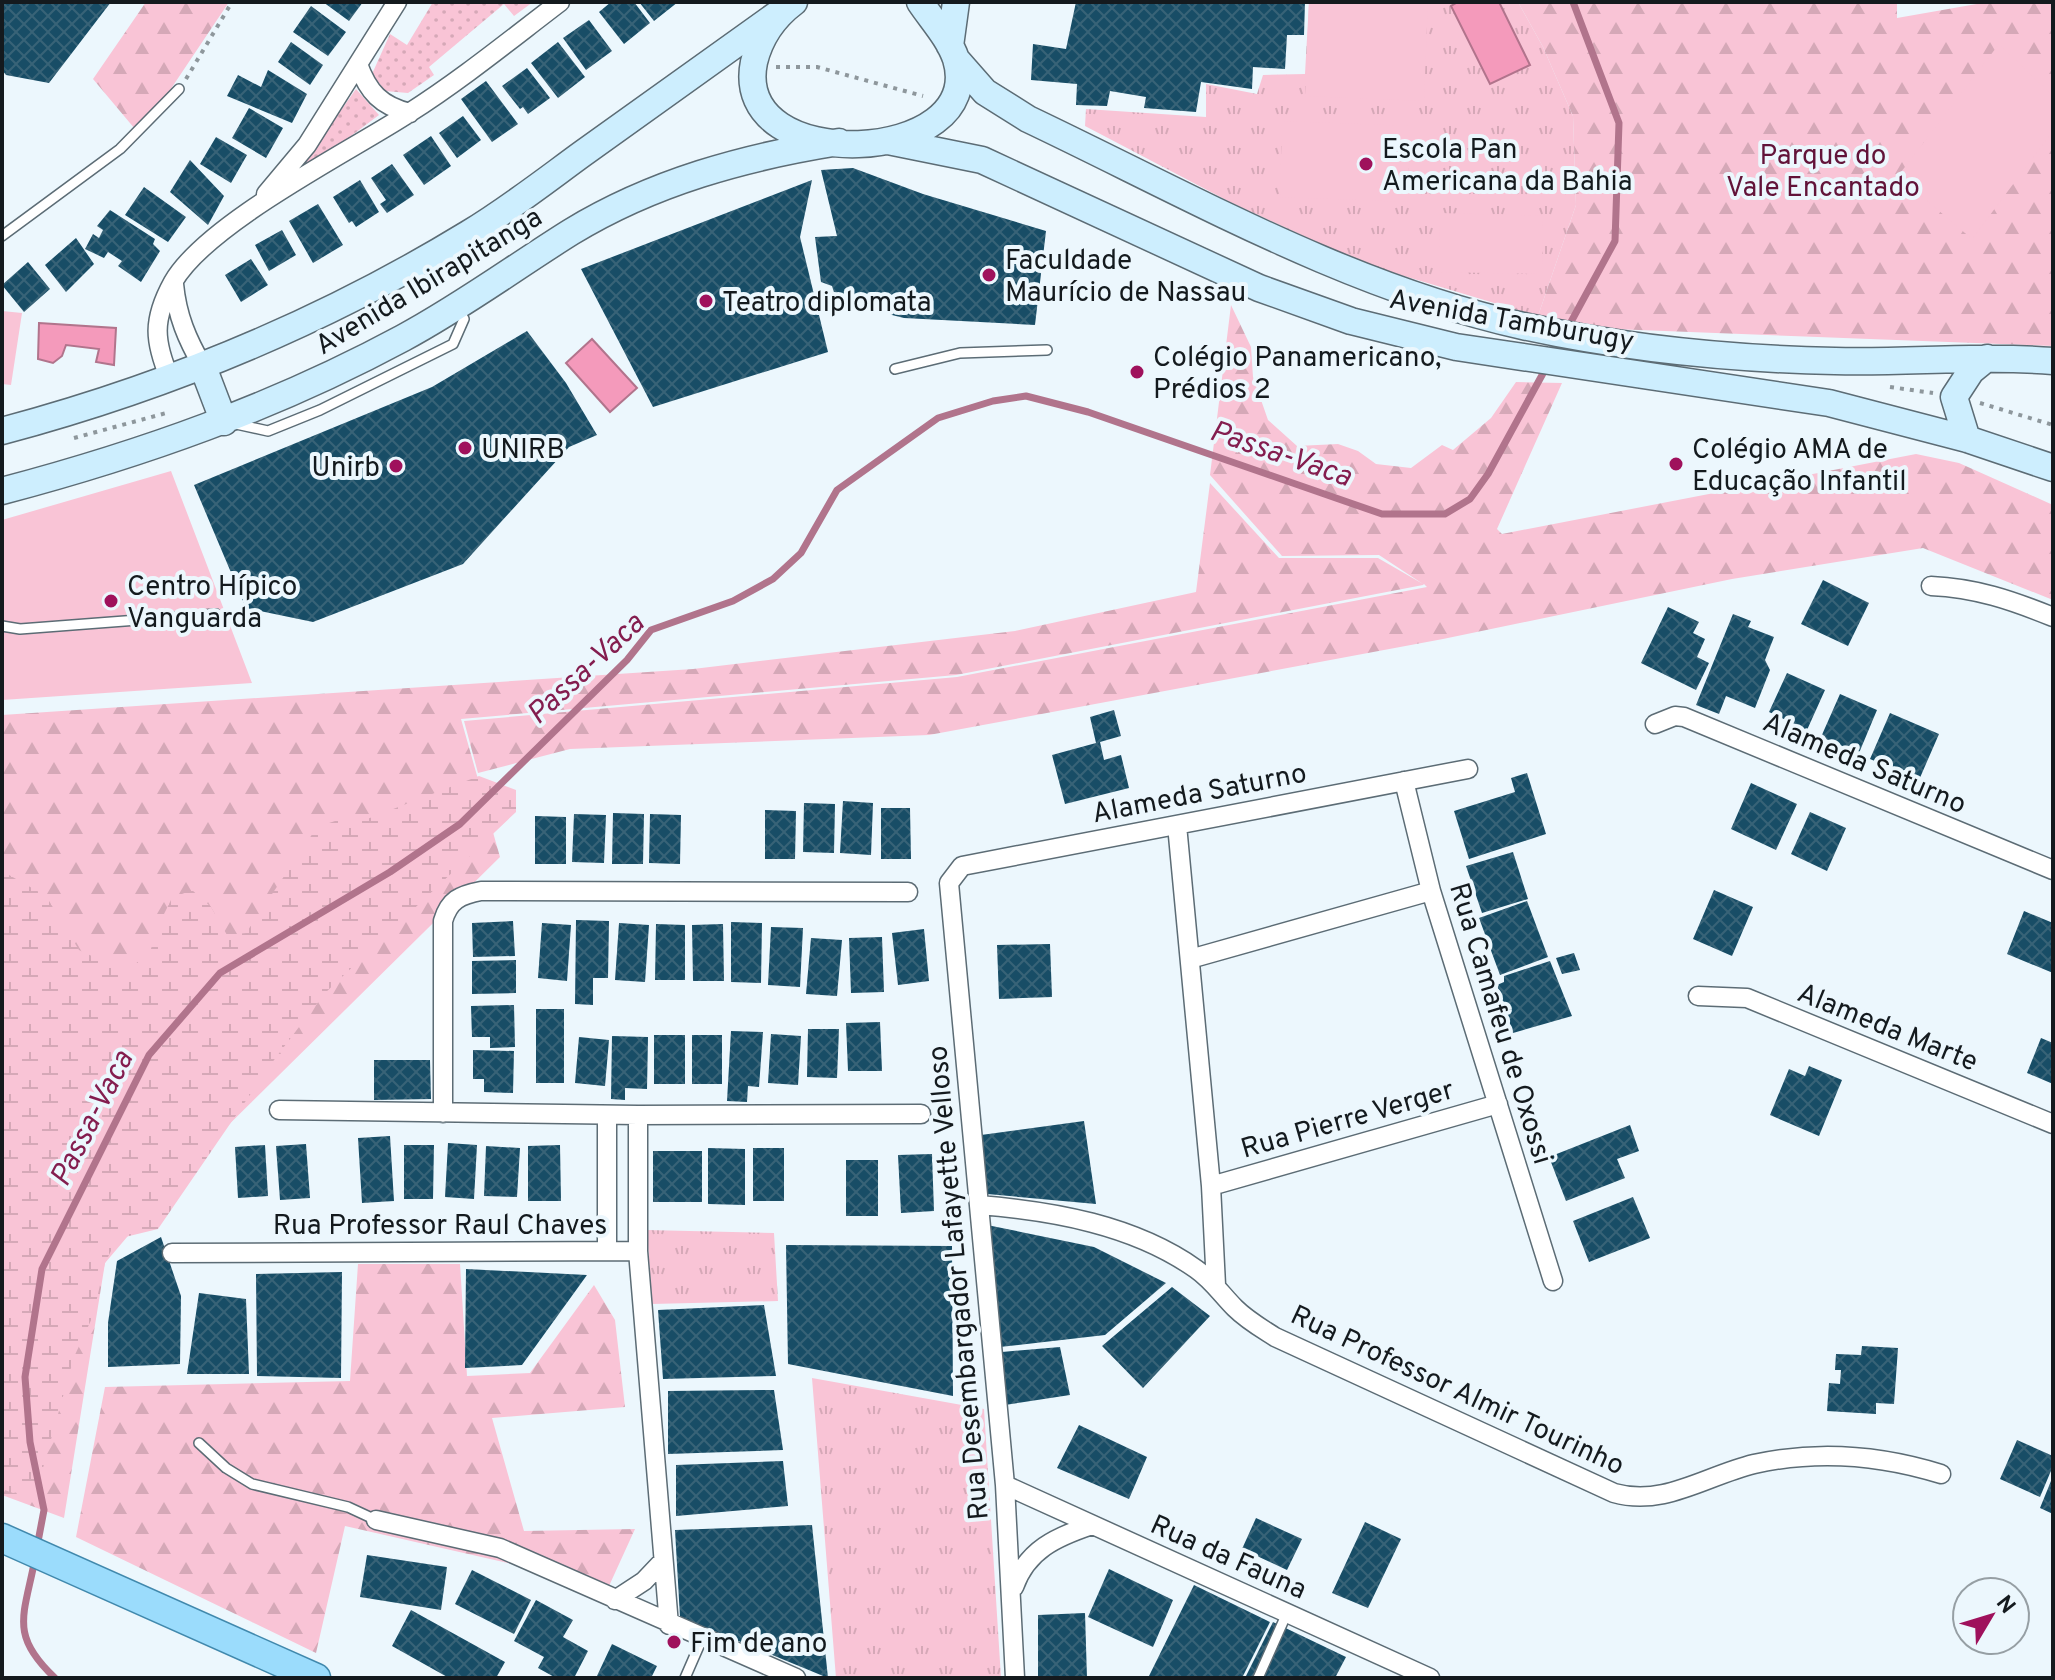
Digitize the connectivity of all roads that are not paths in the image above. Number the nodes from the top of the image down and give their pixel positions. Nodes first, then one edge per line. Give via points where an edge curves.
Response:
1 (397, 2) edge
2 (560, 2) edge
3 (920, 2) edge
4 (956, 2) edge
5 (787, 8) edge
6 (953, 52) junction
7 (358, 64) junction
8 (179, 89) road end
9 (410, 113) junction
10 (888, 141) junction
11 (839, 142) junction
12 (249, 212) junction
13 (2, 236) edge
14 (174, 281) junction
15 (1047, 350) dead end
16 (1987, 358) junction
17 (2053, 361) edge
18 (203, 367) junction
19 (895, 369) dead end
20 (170, 379) junction
21 (224, 422) junction
22 (2, 431) edge
23 (1967, 439) junction
24 (2053, 468) edge
25 (2, 491) edge
26 (1931, 586) dead end
27 (216, 614) dead end
28 (2053, 617) edge
29 (2, 626) edge
30 (1655, 724) dead end
31 (1468, 769) dead end
32 (1404, 781) junction
33 (1177, 825) junction
34 (2053, 870) edge
35 (949, 883) joint
36 (1431, 891) junction
37 (908, 892) dead end
38 (1190, 959) junction
39 (1698, 996) dead end
40 (1498, 1104) junction
41 (279, 1110) dead end
42 (443, 1113) junction
43 (921, 1114) dead end
44 (607, 1115) junction
45 (638, 1115) junction
46 (2053, 1124) edge
47 (1211, 1186) junction
48 (979, 1205) junction
49 (607, 1251) junction
50 (638, 1251) junction
51 (172, 1253) dead end
52 (1553, 1281) dead end
53 (1216, 1285) junction
54 (199, 1443) dead end
55 (1941, 1474) dead end
56 (1005, 1485) junction
57 (376, 1520) joint
58 (1092, 1525) junction
59 (8, 1541) edge
60 (663, 1561) junction
61 (1011, 1594) junction
62 (615, 1600) junction
63 (1287, 1613) junction
64 (669, 1625) junction
65 (702, 1639) junction
66 (316, 1678) edge
67 (685, 1678) edge
68 (796, 1678) edge
69 (1015, 1678) edge
70 (1258, 1678) edge
71 (1430, 1678) edge

1 - 7 street
2 - 9 street
3 - 6 main road, Avenida Tamburugy
4 - 6 main road
5 - 11 main road via 762,41 753,71 758,101 772,121 801,136
5 - 18 main road, Avenida Ibirapitanga via 471,232 304,324
6 - 10 main road via 957,84 949,104 922,131
6 - 16 main road, Avenida Tamburugy via 973,82 1011,111 1372,280 1468,312 1626,343 1834,361
7 - 9 street via 381,103
7 - 12 street via 307,145
8 - 13 lane via 120,149
9 - 12 street
10 - 11 main road
10 - 23 main road, Avenida Tamburugy via 982,160 1306,306 1397,333 1829,403
11 - 21 main road, Avenida Ibirapitanga via 735,163 642,195 334,374
12 - 14 street via 207,244
14 - 18 street via 185,337
14 - 20 street via 158,320 156,344
15 - 19 lane via 960,353
16 - 17 main road, Avenida Tamburugy
16 - 23 main road via 1954,397
18 - 20 main road, Avenida Ibirapitanga
18 - 21 main road
20 - 22 main road, Avenida Ibirapitanga
21 - 25 main road, Avenida Ibirapitanga
23 - 24 main road, Avenida Tamburugy
26 - 28 street via 1999,595
27 - 29 lane via 20,629
30 - 34 street, Alameda Saturno via 1684,717
31 - 32 street, Alameda Saturno
32 - 33 street, Alameda Saturno
32 - 36 street, Rua Camafeu de Oxossi
33 - 35 street, Alameda Saturno via 962,866
33 - 38 street
35 - 48 street, Rua Desembargador Lafayette Velloso
36 - 38 street
36 - 40 street, Rua Camafeu de Oxossi
37 - 42 street via 463,894 446,910 443,921
38 - 47 street
39 - 46 street, Alameda Marte via 1747,998
40 - 47 street, Rua Pierre Verger
40 - 52 street, Rua Camafeu de Oxossi
41 - 42 street
42 - 44 street
43 - 45 street
44 - 45 street
44 - 49 street
45 - 50 street
47 - 53 street
48 - 53 street, Rua Professor Almir Tourinho via 1074,1217 1122,1233 1194,1267
48 - 56 street, Rua Desembargador Lafayette Velloso
49 - 50 street, Rua Professor Raul Chaves
49 - 51 street, Rua Professor Raul Chaves
50 - 60 street, Rua Professor Raul Chaves
53 - 55 street, Rua Professor Almir Tourinho via 1235,1308 1275,1337 1636,1499 1659,1497 1756,1464 1833,1455 1902,1462
54 - 57 lane via 252,1484 348,1507
56 - 58 street, Rua da Fauna
56 - 61 street, Rua Desembargador Lafayette Velloso
57 - 62 street via 500,1548
58 - 61 street via 1032,1554
58 - 63 street, Rua da Fauna
59 - 66 main road
60 - 62 street
60 - 64 street, Rua Professor Raul Chaves
61 - 69 street, Rua Desembargador Lafayette Velloso
62 - 64 street
63 - 70 lane
63 - 71 street, Rua da Fauna
64 - 65 street
65 - 67 lane
65 - 68 street

